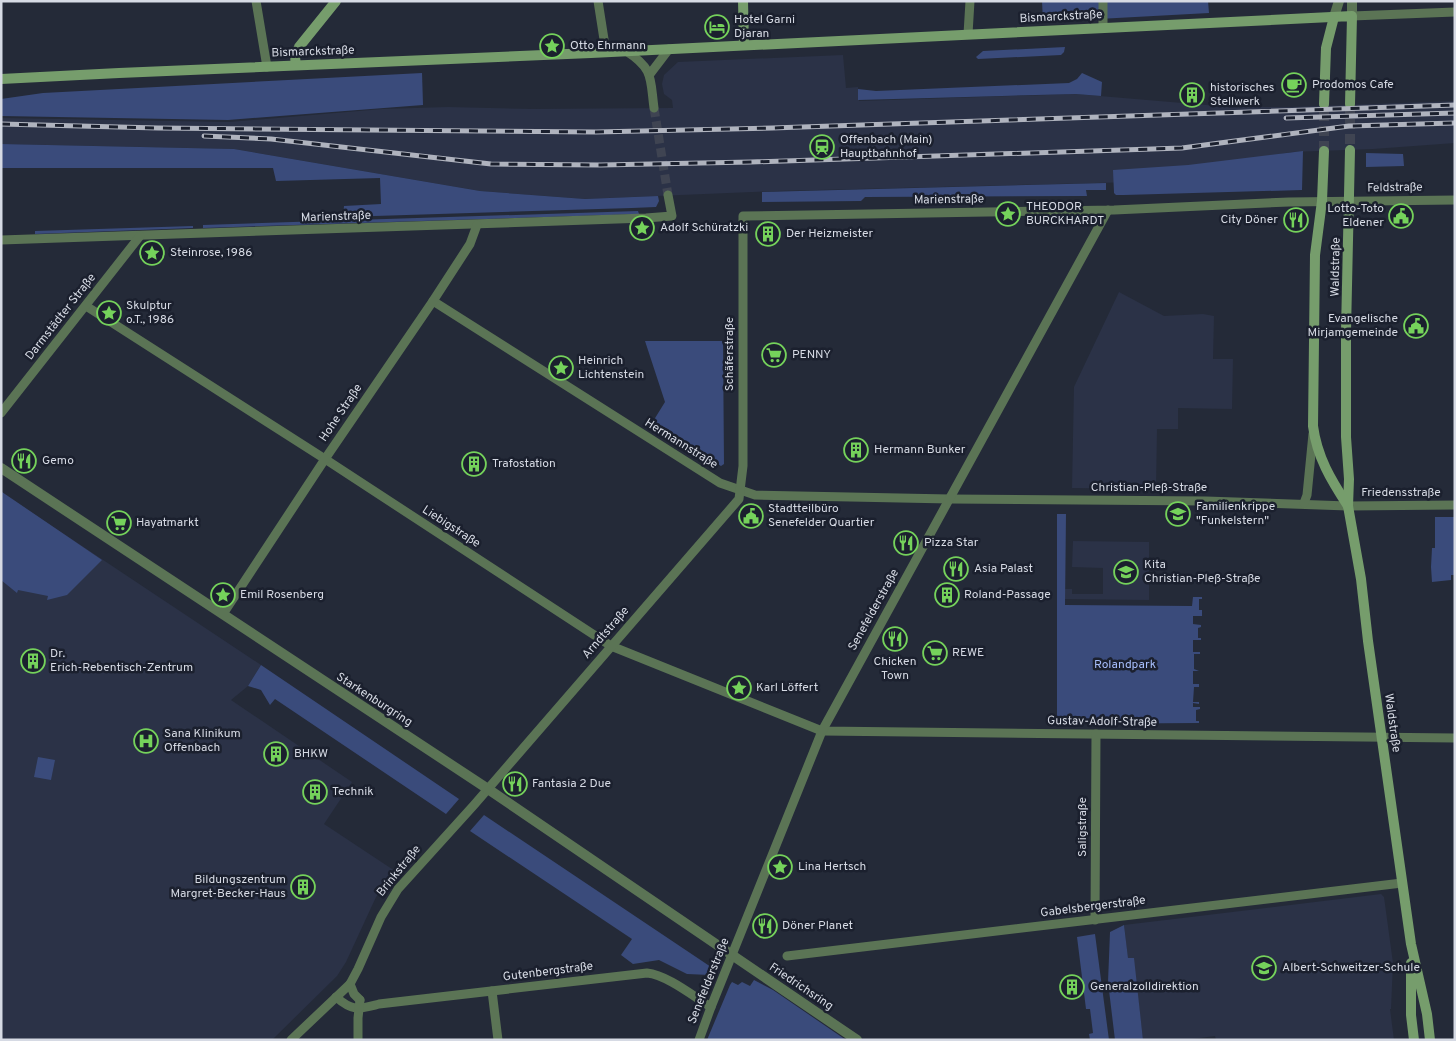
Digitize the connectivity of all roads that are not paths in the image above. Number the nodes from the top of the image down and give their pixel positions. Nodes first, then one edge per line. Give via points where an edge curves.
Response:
1 (256, 1) edge
2 (336, 1) edge
3 (598, 1) edge
4 (743, 1) edge
5 (970, 1) edge
6 (1103, 1) edge
7 (1339, 1) edge
8 (1352, 1) edge
9 (1455, 12) edge
10 (1352, 16) junction
11 (1334, 17) junction
12 (1102, 28) junction
13 (968, 34) junction
14 (744, 45) junction
15 (669, 49) junction
16 (626, 51) junction
17 (606, 52) junction
18 (296, 65) junction
19 (267, 67) junction
20 (650, 74) junction
21 (1, 79) edge
22 (1324, 104) tunnel mouth
23 (1350, 104) tunnel mouth
24 (654, 108) tunnel mouth
25 (1350, 150) tunnel mouth
26 (1324, 151) tunnel mouth
27 (668, 195) tunnel mouth
28 (1455, 200) edge
29 (1322, 201) junction
30 (1336, 201) joint
31 (1350, 201) junction
32 (1108, 210) junction
33 (743, 216) joint
34 (477, 225) junction
35 (140, 236) junction
36 (1, 240) edge
37 (433, 301) junction
38 (86, 306) junction
39 (1, 413) edge
40 (1313, 426) junction
41 (325, 460) junction
42 (1, 468) edge
43 (741, 492) junction
44 (950, 499) junction
45 (1304, 503) junction
46 (1455, 505) edge
47 (1348, 506) junction
48 (223, 614) junction
49 (611, 646) junction
50 (822, 731) junction
51 (1096, 734) junction
52 (1382, 737) junction
53 (1455, 738) edge
54 (488, 789) junction
55 (1402, 882) junction
56 (1095, 920) junction
57 (1411, 944) junction
58 (732, 955) junction
59 (787, 956) dead end
60 (350, 984) junction
61 (492, 991) junction
62 (336, 997) junction
63 (360, 1005) junction
64 (710, 1007) junction
65 (292, 1040) edge
66 (358, 1040) edge
67 (498, 1040) edge
68 (699, 1040) edge
69 (857, 1040) edge
70 (1414, 1040) edge
71 (1430, 1040) edge

1 - 19 street
2 - 18 main road via 299,47
3 - 17 street
4 - 14 main road
5 - 13 street
6 - 12 street
7 - 11 street
8 - 10 street
9 - 10 street, Bismarckstraße
10 - 11 main road, Bismarckstraße
10 - 23 main road
11 - 12 main road, Bismarckstraße
11 - 22 main road via 1326,48
12 - 13 main road, Bismarckstraße
13 - 14 main road, Bismarckstraße
14 - 15 main road, Bismarckstraße
15 - 16 main road, Bismarckstraße
15 - 20 street
16 - 17 main road, Bismarckstraße
16 - 20 street via 642,62
17 - 18 main road, Bismarckstraße
18 - 19 main road, Bismarckstraße
19 - 21 main road, Bismarckstraße
20 - 24 street
25 - 31 main road, Waldstraße
26 - 29 main road, Waldstraße
27 - 34 street, Marienstraße via 672,216
28 - 31 street, Feldstraße
29 - 30 street, Marienstraße
29 - 32 street, Marienstraße
29 - 40 main road, Waldstraße via 1316,255
30 - 31 street, Feldstraße
31 - 47 main road, Waldstraße via 1346,331
32 - 33 street, Marienstraße
32 - 44 street, Senefelderstraße
33 - 43 street, Schäferstraße
34 - 35 street, Marienstraße
34 - 37 street, Hohe Straße via 470,244
35 - 36 street, Marienstraße
35 - 38 street, Darmstädter Straße
37 - 41 street, Hohe Straße
37 - 43 street, Hermannstraße via 720,483
38 - 39 street, Darmstädter Straße
38 - 41 street, Liebigstraße
40 - 45 street, Waldstraße via 1308,495
40 - 47 main road, Waldstraße via 1325,468
41 - 48 street, Hohe Straße
41 - 49 street, Liebigstraße
42 - 48 street, Starkenburgring
43 - 44 street, Hermannstraße via 755,496
43 - 49 street, Arndtstraße via 734,506
44 - 45 street, Christian-Pleß-Straße
44 - 50 street, Senefelderstraße
45 - 47 street, Christian-Pleß-Straße
46 - 47 street, Friedensstraße
47 - 52 main road, Waldstraße
48 - 54 street, Starkenburgring
49 - 50 street, Liebigstraße
49 - 54 street, Arndtstraße
50 - 51 street, Gustav-Adolf-Straße
50 - 58 street, Senefelderstraße
51 - 52 street, Gustav-Adolf-Straße
51 - 56 street, Saligstraße
52 - 53 street, Gustav-Adolf-Straße
52 - 55 main road, Waldstraße
54 - 58 street, Starkenburgring
54 - 60 street, Brinkstraße via 393,895
55 - 56 street, Gabelsbergerstraße
55 - 57 main road, Waldstraße
56 - 59 street, Gabelsbergerstraße
57 - 70 main road, Waldstraße
57 - 71 main road, Waldstraße
58 - 64 street, Senefelderstraße
58 - 69 street, Friedrichsring
60 - 62 street
60 - 63 street
61 - 63 street, Gutenbergstraße
61 - 64 street, Gutenbergstraße via 647,973 659,975
61 - 67 street
62 - 63 street, Gutenbergstraße via 351,1008
62 - 65 street
63 - 66 street
64 - 68 street, Senefelderstraße

